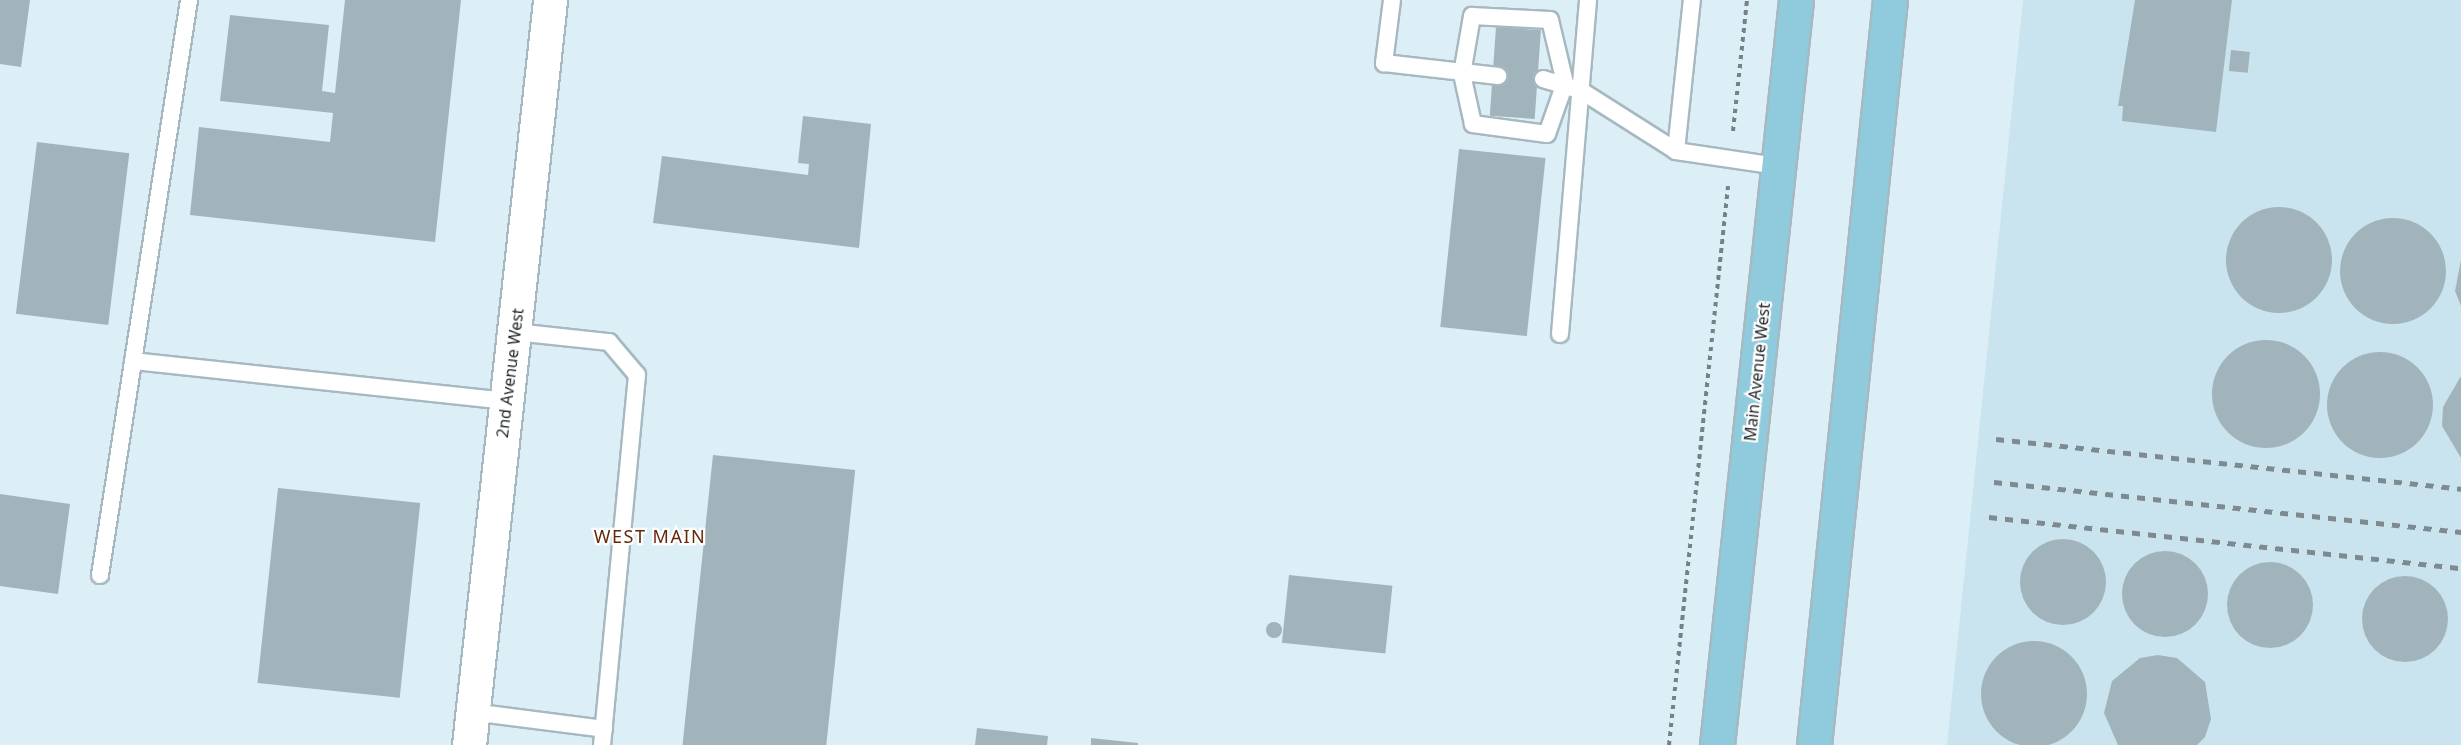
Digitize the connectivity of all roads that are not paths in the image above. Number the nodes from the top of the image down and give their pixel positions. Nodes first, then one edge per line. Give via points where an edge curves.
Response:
1 (189, 0) edge
2 (550, 0) edge
3 (1392, 0) edge
4 (1588, 0) edge
5 (1692, 0) edge
6 (1796, 0) edge
7 (1890, 0) edge
8 (1462, 74) junction
9 (1498, 76) dead end
10 (1543, 79) dead end
11 (1572, 87) junction
12 (1676, 151) junction
13 (1778, 166) junction
14 (515, 332) junction
15 (1560, 334) dead end
16 (133, 361) junction
17 (506, 401) junction
18 (100, 575) dead end
19 (472, 712) junction
20 (603, 737) edge
21 (469, 745) edge
22 (1717, 745) edge
23 (1814, 745) edge

1 - 16 lane
2 - 14 street, 2nd Avenue West
3 - 8 lane via 1384,63
4 - 11 lane
5 - 12 lane
6 - 13 main road, Main Avenue West
7 - 23 main road
8 - 9 lane
8 - 11 lane via 1473,124 1547,134
8 - 11 lane via 1472,16 1550,20
10 - 11 lane
11 - 12 lane
11 - 15 lane
12 - 13 lane
13 - 22 main road, Main Avenue West
14 - 17 street, 2nd Avenue West
14 - 20 lane via 609,342 638,375
16 - 17 lane
16 - 18 lane
17 - 19 street, 2nd Avenue West
19 - 20 lane
19 - 21 street, 2nd Avenue West

